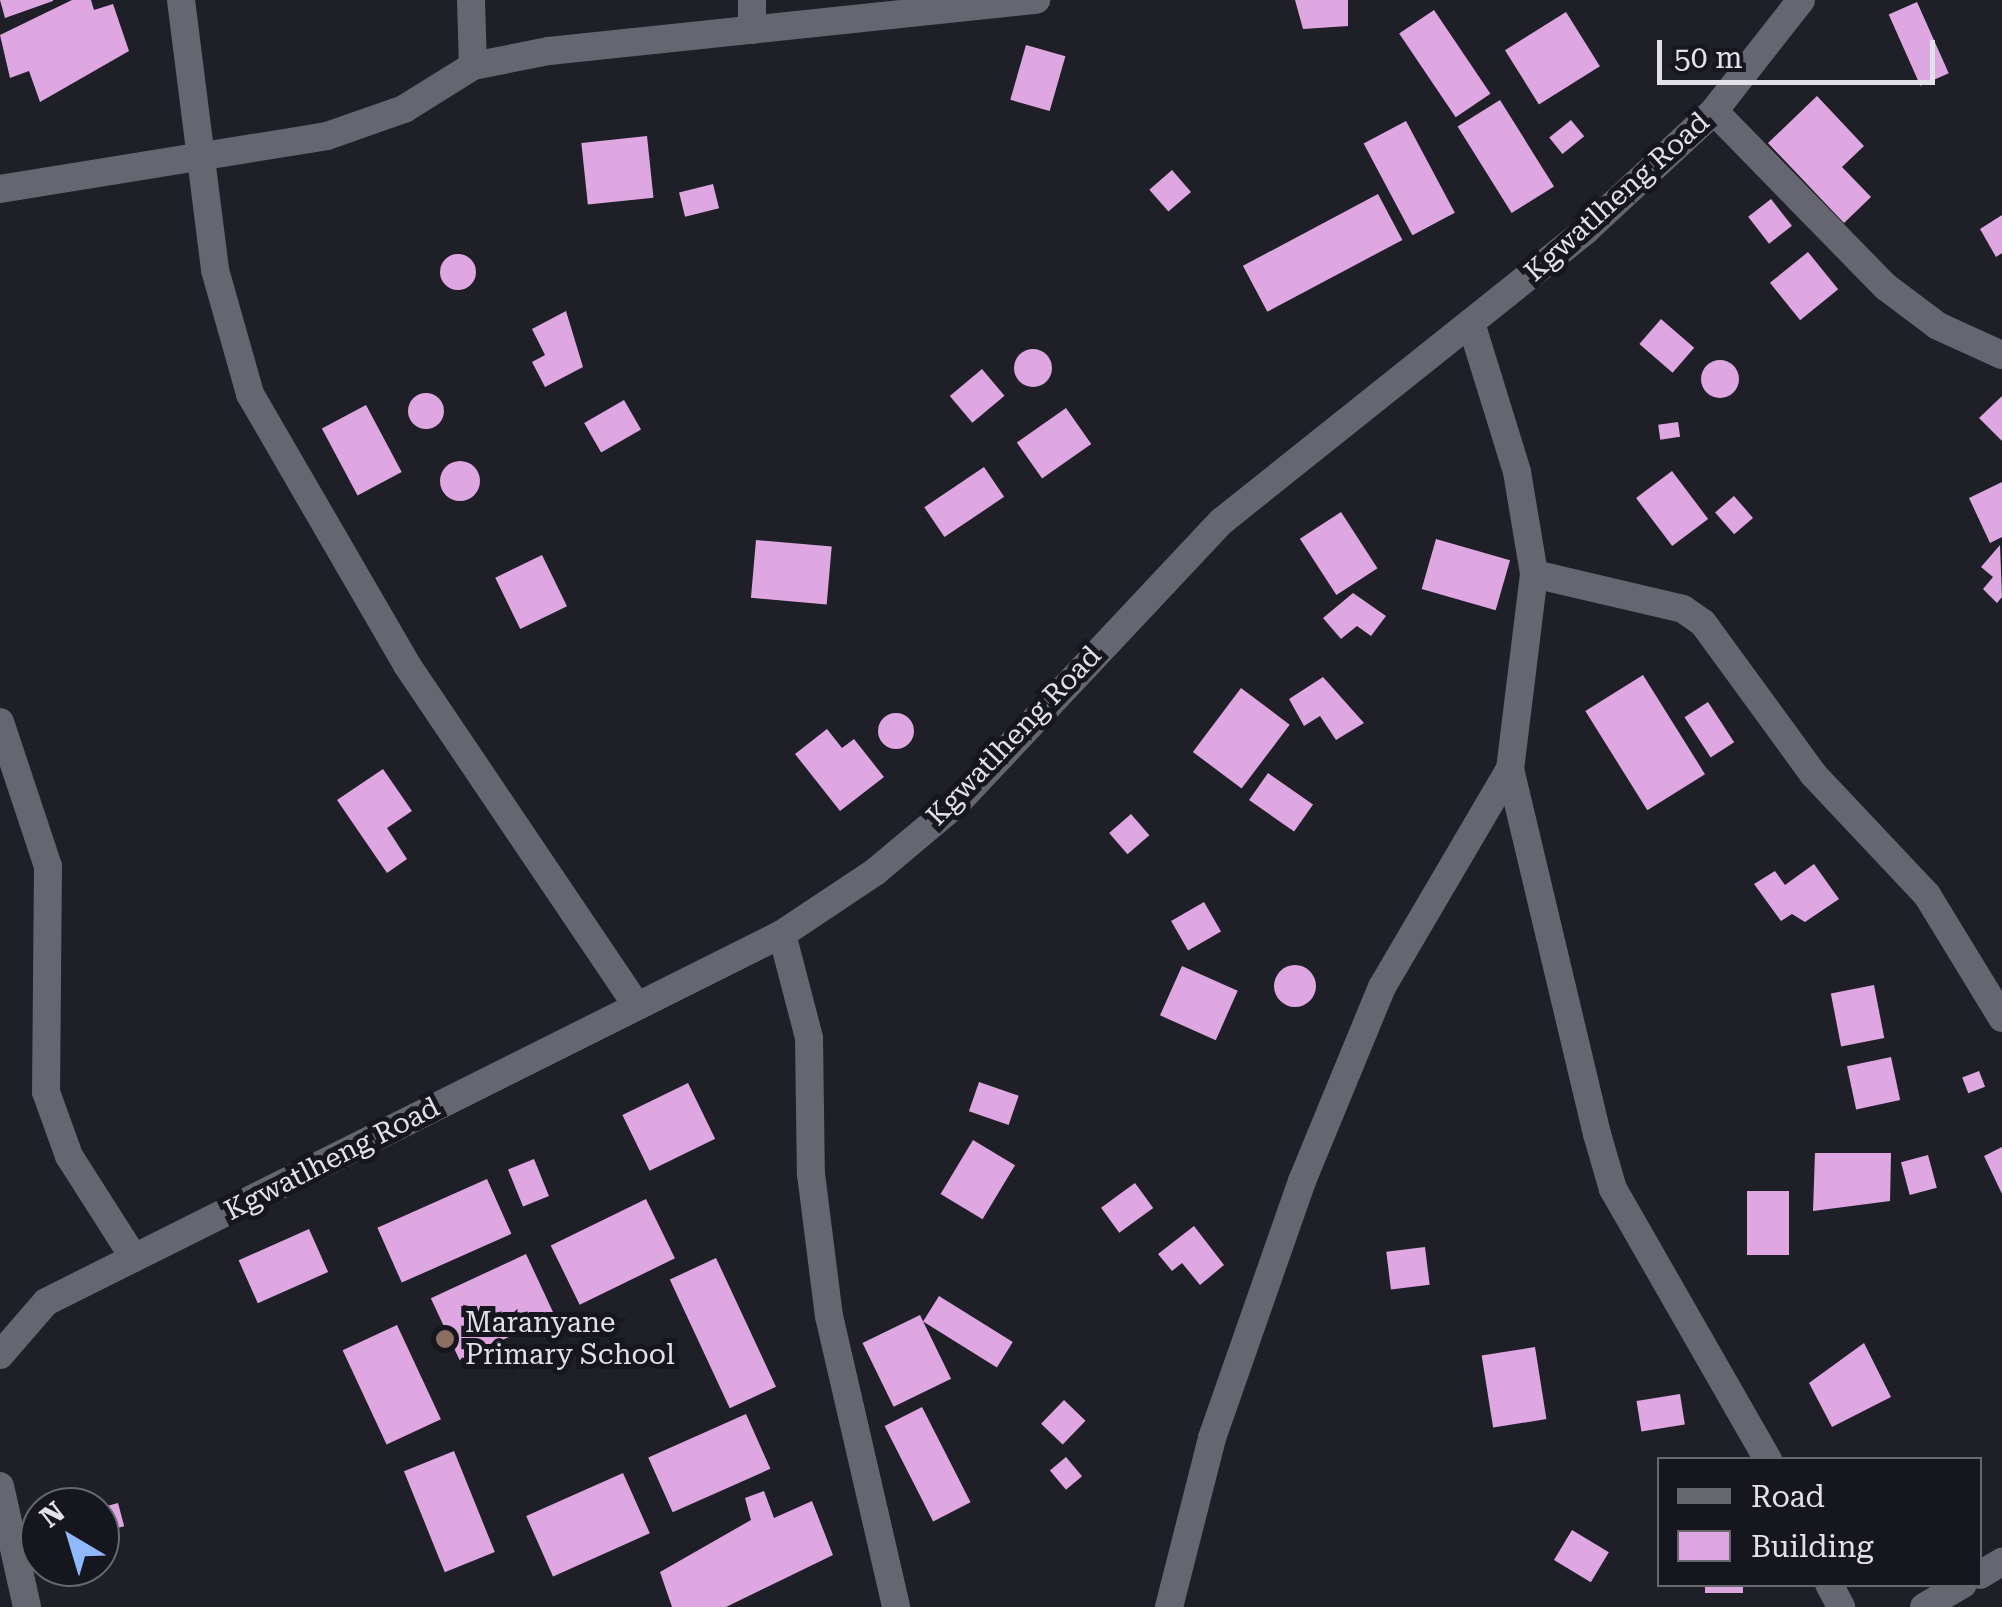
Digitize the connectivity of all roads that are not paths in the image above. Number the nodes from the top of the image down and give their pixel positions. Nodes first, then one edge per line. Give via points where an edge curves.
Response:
1 (181, 0) edge
2 (470, 0) edge
3 (752, 0) edge
4 (1036, 0) edge
5 (1801, 0) edge
6 (752, 30) junction
7 (473, 66) junction
8 (1714, 112) junction
9 (200, 160) junction
10 (0, 189) edge
11 (1470, 323) junction
12 (2002, 355) edge
13 (1534, 574) junction
14 (0, 722) edge
15 (1510, 769) junction
16 (782, 934) junction
17 (637, 1006) junction
18 (2002, 1018) edge
19 (134, 1258) junction
20 (0, 1355) edge
21 (1766, 1457) edge
22 (0, 1486) edge
23 (1958, 1587) edge
24 (27, 1607) edge
25 (896, 1607) edge
26 (1168, 1607) edge
27 (1924, 1607) edge

1 - 9 street
2 - 7 street
3 - 6 street
4 - 6 street
5 - 8 street, Kgwatlheng Road
6 - 7 street via 622,38
7 - 9 street via 404,109 342,131
8 - 11 street, Kgwatlheng Road
8 - 12 street via 1886,287 1938,326
9 - 10 street
9 - 17 street via 233,352 271,434 500,812
11 - 13 street via 1517,472
11 - 16 street, Kgwatlheng Road via 1222,521 956,804
13 - 15 street
13 - 18 street via 1683,609 1703,623 1813,774 1927,895
14 - 19 street via 48,866 46,1092 69,1156
15 - 21 street via 1613,1189
15 - 26 street via 1382,987 1302,1181 1212,1438
16 - 17 street, Kgwatlheng Road
16 - 25 street via 810,1038 811,1174 829,1316
17 - 19 street, Kgwatlheng Road
19 - 20 street, Kgwatlheng Road via 46,1302
22 - 24 street
23 - 27 street

